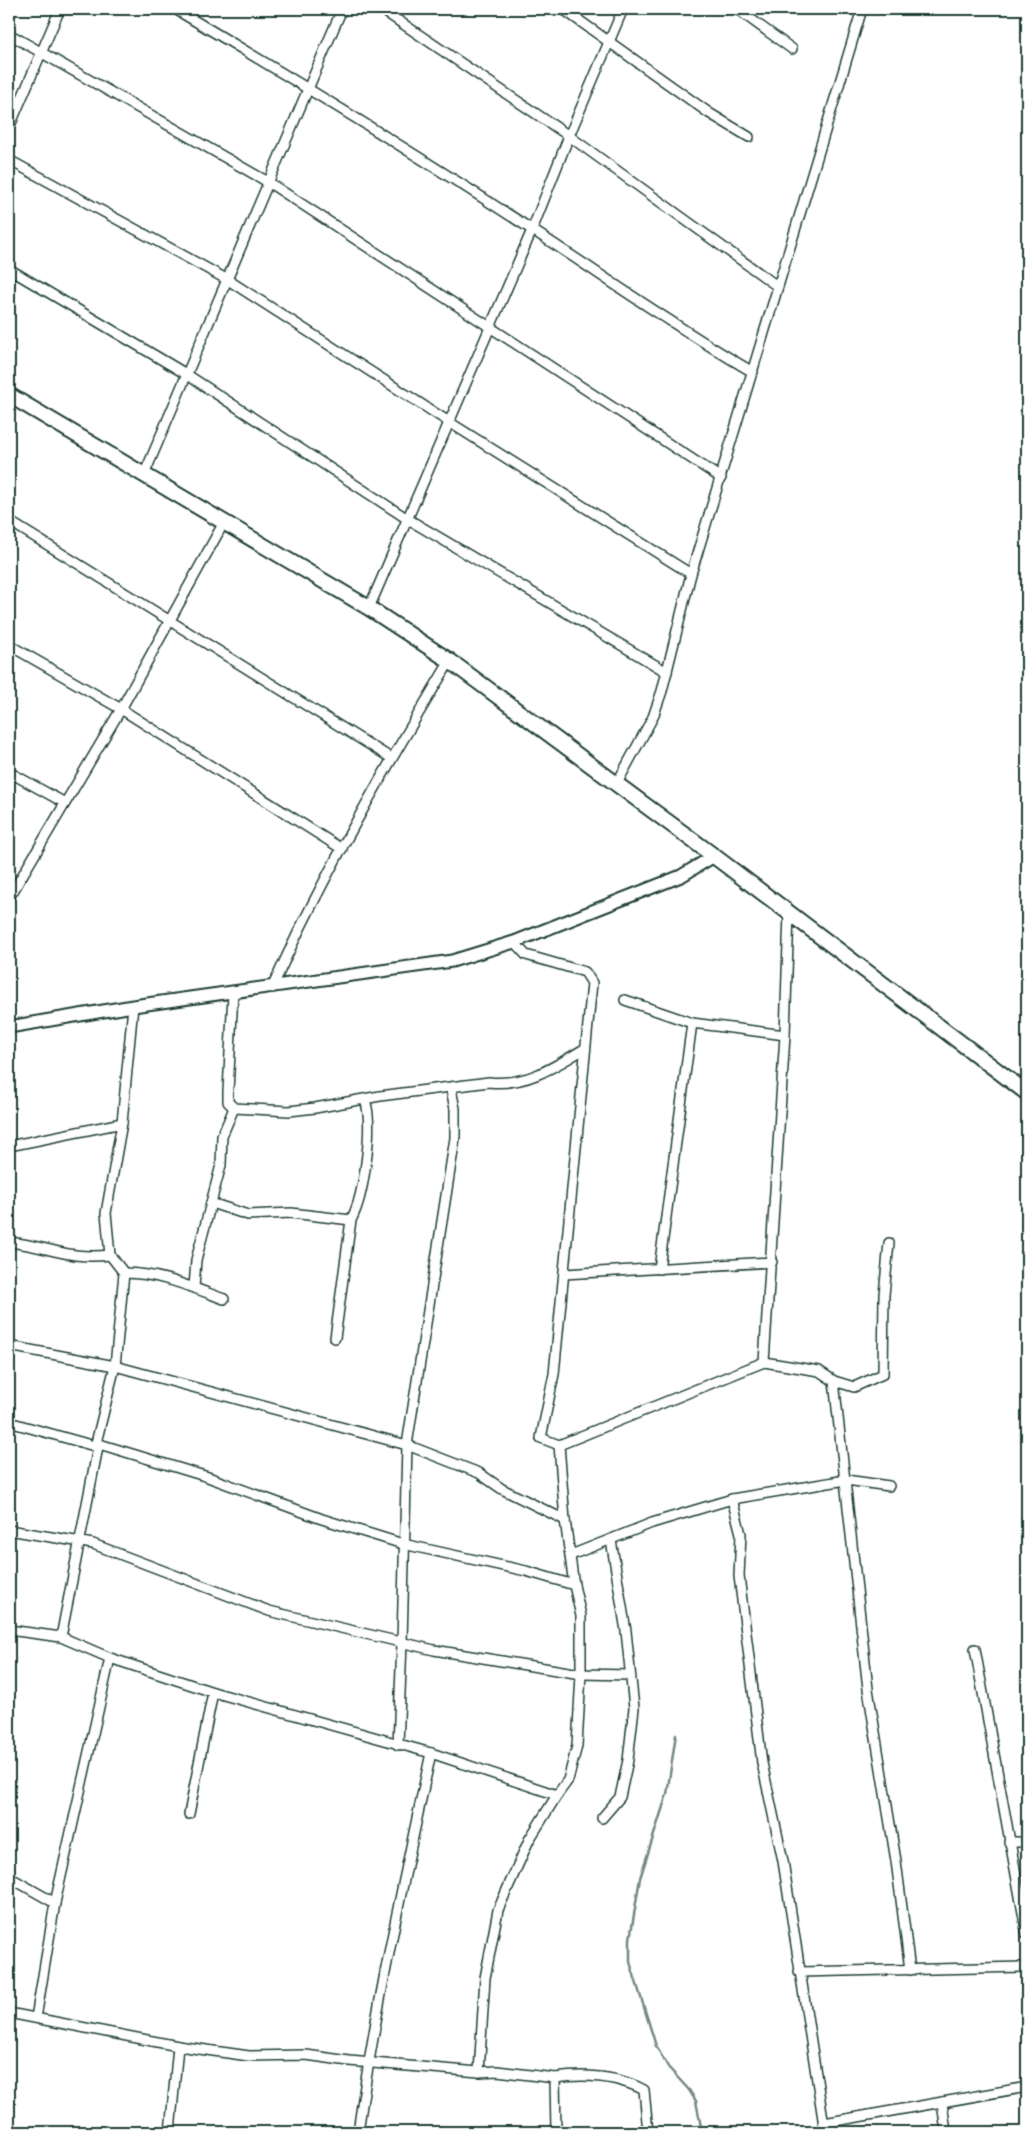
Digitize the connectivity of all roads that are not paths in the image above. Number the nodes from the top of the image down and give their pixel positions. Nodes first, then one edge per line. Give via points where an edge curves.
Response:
1 (60, 9) edge
2 (175, 9) edge
3 (342, 9) edge
4 (380, 9) edge
5 (563, 9) edge
6 (623, 9) edge
7 (737, 9) edge
8 (862, 9) edge
9 (9, 34) edge
10 (610, 41) junction
11 (792, 48) dead end
12 (42, 52) junction
13 (307, 87) junction
14 (9, 128) edge
15 (568, 136) junction
16 (749, 137) dead end
17 (9, 160) edge
18 (268, 182) junction
19 (532, 230) junction
20 (9, 269) edge
21 (228, 280) junction
22 (777, 286) junction
23 (490, 326) junction
24 (754, 372) junction
25 (186, 374) junction
26 (9, 395) edge
27 (448, 422) junction
28 (144, 475) junction
29 (721, 478) junction
30 (406, 518) junction
31 (9, 521) edge
32 (223, 524) junction
33 (691, 574) junction
34 (369, 608) junction
35 (168, 622) junction
36 (9, 645) edge
37 (450, 661) junction
38 (667, 672) junction
39 (121, 709) junction
40 (391, 758) junction
41 (9, 772) edge
42 (616, 785) junction
43 (65, 803) junction
44 (342, 849) junction
45 (714, 856) junction
46 (10, 893) edge
47 (789, 912) junction
48 (514, 942) junction
49 (272, 988) junction
50 (233, 993) junction
51 (625, 1000) dead end
52 (133, 1006) junction
53 (692, 1023) junction
54 (9, 1027) edge
55 (785, 1035) junction
56 (584, 1049) junction
57 (451, 1088) junction
58 (1027, 1093) edge
59 (365, 1100) junction
60 (234, 1108) junction
61 (122, 1123) junction
62 (9, 1146) edge
63 (211, 1204) junction
64 (351, 1220) junction
65 (9, 1242) edge
66 (889, 1243) dead end
67 (110, 1255) junction
68 (772, 1262) junction
69 (659, 1269) junction
70 (124, 1273) junction
71 (564, 1274) junction
72 (194, 1288) junction
73 (224, 1299) dead end
74 (335, 1338) dead end
75 (9, 1346) edge
76 (764, 1362) junction
77 (115, 1366) junction
78 (834, 1381) junction
79 (9, 1422) edge
80 (97, 1445) junction
81 (407, 1445) junction
82 (559, 1445) junction
83 (846, 1480) junction
84 (888, 1486) dead end
85 (732, 1499) junction
86 (564, 1520) junction
87 (9, 1530) edge
88 (611, 1540) junction
89 (80, 1543) junction
90 (403, 1544) junction
91 (571, 1555) junction
92 (574, 1585) junction
93 (9, 1630) edge
94 (61, 1637) junction
95 (402, 1642) junction
96 (975, 1649) dead end
97 (110, 1658) junction
98 (581, 1674) junction
99 (629, 1675) junction
100 (213, 1692) junction
101 (398, 1745) junction
102 (431, 1753) junction
103 (556, 1795) junction
104 (189, 1814) dead end
105 (602, 1818) dead end
106 (1009, 1842) junction
107 (1027, 1842) edge
108 (9, 1877) edge
109 (56, 1903) junction
110 (1027, 1935) edge
111 (1027, 1968) edge
112 (910, 1970) junction
113 (799, 1972) junction
114 (9, 2013) edge
115 (36, 2018) junction
116 (178, 2046) junction
117 (368, 2063) junction
118 (479, 2072) junction
119 (555, 2078) junction
120 (1027, 2087) edge
121 (942, 2102) junction
122 (824, 2123) junction
123 (170, 2132) edge
124 (358, 2132) edge
125 (556, 2132) edge
126 (648, 2132) edge
127 (825, 2132) edge
128 (946, 2132) edge

1 - 12 street
2 - 13 street
3 - 13 street
4 - 15 street
5 - 10 street
6 - 10 street
7 - 11 street
8 - 22 street
9 - 12 street
10 - 15 street
10 - 16 street
12 - 14 street
12 - 18 street
13 - 18 street
13 - 19 street
15 - 19 street
15 - 22 street
17 - 21 street
18 - 21 street
18 - 23 street
19 - 23 street
19 - 24 street via 685,332
20 - 25 street
21 - 25 street
21 - 27 street
22 - 24 street
23 - 27 street
23 - 29 street
24 - 29 street
25 - 28 street
25 - 30 street
26 - 28 main road
27 - 30 street
27 - 33 street
28 - 32 main road
29 - 33 street
30 - 34 street
30 - 38 street
31 - 35 street
32 - 34 main road
32 - 35 street
33 - 38 street
34 - 37 main road
35 - 39 street
35 - 40 street
36 - 39 street
37 - 40 street
37 - 42 main road
38 - 42 street via 653,717
39 - 43 street
39 - 44 street
40 - 44 street
41 - 43 street
42 - 45 main road
43 - 46 street
44 - 49 street
45 - 47 main road
45 - 48 street via 682,876
47 - 55 street
47 - 58 main road
48 - 49 street via 452,961
48 - 56 street via 526,955 585,972 592,983
49 - 50 street
50 - 52 street
50 - 60 street via 228,1102
51 - 53 street
52 - 54 street
52 - 61 street
53 - 55 street
53 - 69 street
55 - 68 street
56 - 57 street via 542,1074 506,1084 488,1082
56 - 71 street
57 - 59 street
57 - 81 street via 455,1138
59 - 60 street via 289,1111
59 - 64 street via 369,1112 366,1154 358,1207
60 - 63 street via 222,1136 221,1165
61 - 62 street
61 - 67 street via 106,1213
63 - 64 street via 248,1215 291,1213
63 - 72 street via 196,1260
64 - 74 street
65 - 67 street via 68,1256
66 - 78 street via 884,1295 883,1374 854,1387
67 - 70 street
68 - 69 street
68 - 76 street
69 - 71 street
70 - 72 street via 140,1273
70 - 77 street
71 - 82 street via 551,1395 541,1438
72 - 73 street
75 - 77 street
76 - 78 street via 818,1371
76 - 82 street
77 - 80 street
77 - 81 street
78 - 83 street
79 - 80 street
80 - 89 street
80 - 90 street via 208,1477 322,1519
81 - 86 street via 479,1473 502,1489
81 - 90 street
82 - 86 street
83 - 84 street
83 - 85 street
83 - 112 street via 868,1689
85 - 88 street via 652,1523
85 - 113 street via 741,1534 739,1576 762,1763 783,1861
86 - 91 street
87 - 89 street
88 - 91 street
88 - 99 street via 626,1631
89 - 94 street
89 - 95 street via 93,1544 268,1611
90 - 92 street
90 - 95 street
91 - 92 street
92 - 98 street via 581,1616
93 - 94 street
94 - 97 street
95 - 98 street
95 - 101 street
96 - 106 street
97 - 100 street
97 - 109 street
98 - 99 street
98 - 103 street via 577,1746 568,1780
99 - 105 street via 634,1708 628,1760 620,1798
100 - 101 street via 303,1719 334,1724
100 - 104 street
101 - 102 street
102 - 103 street
102 - 117 street
103 - 118 street via 529,1840 498,1910 485,1978
106 - 107 street
106 - 110 street
108 - 109 street
109 - 115 street
111 - 112 street
112 - 113 street
113 - 122 street
114 - 115 street
115 - 116 street
116 - 117 street via 248,2056 306,2055
116 - 123 street
117 - 118 street
117 - 124 street
118 - 119 street
119 - 125 street
119 - 126 street via 576,2075 601,2078 630,2083 644,2090
120 - 121 street
121 - 122 street
121 - 128 street
122 - 127 street

